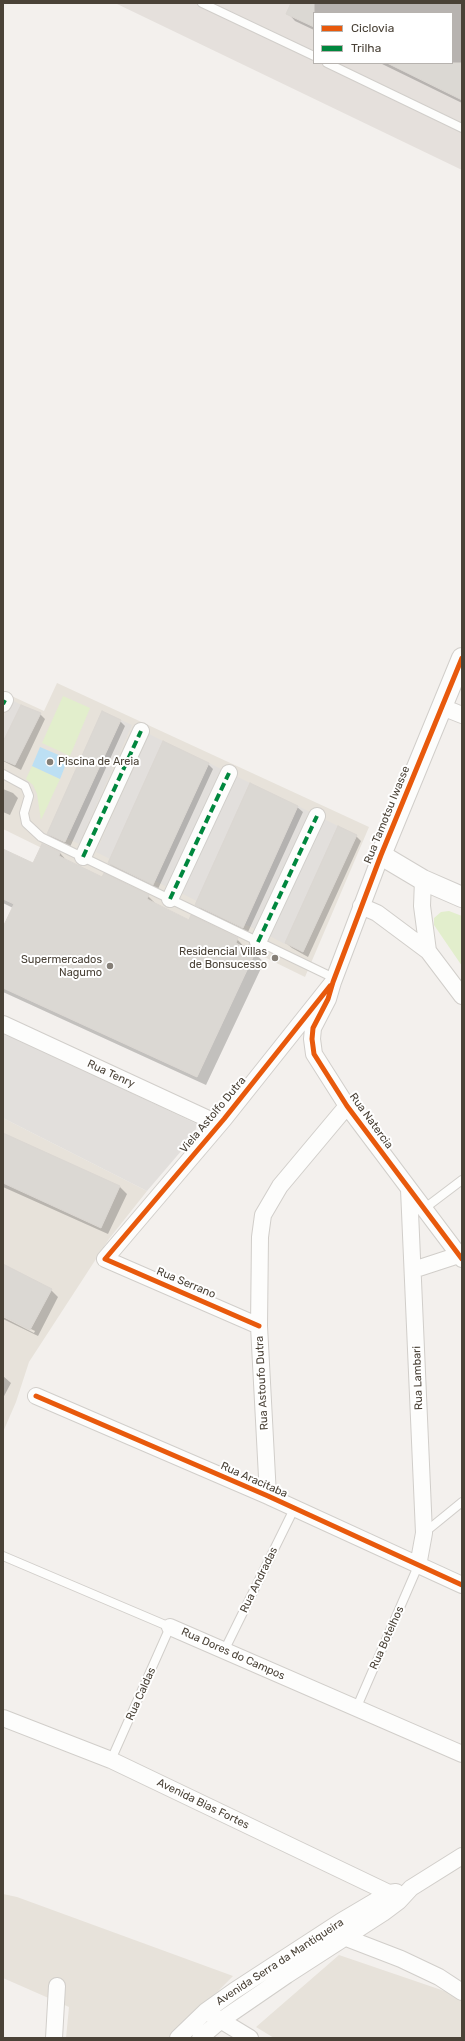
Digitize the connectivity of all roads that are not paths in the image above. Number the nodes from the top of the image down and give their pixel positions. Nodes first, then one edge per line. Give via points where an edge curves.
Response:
1 (202, 3) edge
2 (313, 56) edge
3 (330, 64) edge
4 (462, 128) edge
5 (462, 658) edge
6 (442, 707) junction
7 (462, 715) edge
8 (141, 731) dead end
9 (228, 773) dead end
10 (3, 774) edge
11 (317, 816) dead end
12 (381, 855) junction
13 (83, 857) junction
14 (423, 880) junction
15 (462, 897) edge
16 (170, 899) junction
17 (361, 906) junction
18 (258, 942) junction
19 (428, 951) junction
20 (333, 980) junction
21 (462, 996) edge
22 (3, 1024) edge
23 (347, 1106) junction
24 (219, 1124) junction
25 (462, 1180) edge
26 (409, 1189) junction
27 (425, 1208) junction
28 (461, 1257) edge
29 (105, 1259) joint
30 (413, 1270) junction
31 (259, 1326) junction
32 (36, 1396) dead end
33 (268, 1496) junction
34 (462, 1502) edge
35 (294, 1509) junction
36 (424, 1533) junction
37 (3, 1556) edge
38 (418, 1566) junction
39 (462, 1585) edge
40 (170, 1627) junction
41 (224, 1651) junction
42 (356, 1709) junction
43 (3, 1718) edge
44 (462, 1754) edge
45 (111, 1760) junction
46 (462, 1856) edge
47 (394, 1897) junction
48 (344, 1937) junction
49 (57, 1986) dead end
50 (462, 1992) edge
51 (206, 2011) junction
52 (220, 2021) junction
53 (54, 2038) edge
54 (178, 2038) edge
55 (200, 2038) edge
56 (250, 2038) edge

1 - 2 lane
3 - 4 lane
5 - 6 street, Rua Tamotsu Iwasse
6 - 7 street
6 - 12 street, Rua Tamotsu Iwasse
8 - 13 street
9 - 16 street
10 - 13 lane via 25,786 28,796 24,813 26,823 33,831
11 - 18 street
12 - 14 street
12 - 17 street, Rua Tamotsu Iwasse
13 - 16 lane
14 - 15 street
14 - 19 street via 421,900
16 - 18 lane
17 - 19 street via 376,913
17 - 20 street, Rua Tamotsu Iwasse
18 - 20 lane
19 - 21 street
20 - 23 street, Rua Natercia via 328,999 313,1028 312,1039 314,1054
20 - 24 street, Viela Astolfo Dutra
22 - 24 street, Rua Tenry
23 - 26 street, Rua Natercia
23 - 31 street, Rua Astoufo Dutra via 280,1186 263,1215 260,1237
24 - 29 street, Viela Astolfo Dutra
25 - 27 lane
26 - 27 street, Rua Natercia
26 - 30 street, Rua Lambari
27 - 28 street, Rua Natercia
28 - 30 street
29 - 31 street, Rua Serrano
30 - 36 street, Rua Lambari
31 - 33 street, Rua Astoufo Dutra
32 - 33 street, Rua Aracitaba
33 - 35 street, Rua Aracitaba
34 - 36 lane
35 - 38 street, Rua Aracitaba
35 - 41 lane, Rua Andradas
36 - 38 street, Rua Lambari
37 - 40 lane, Rua Dores do Campos
38 - 39 street, Rua Aracitaba
38 - 42 lane, Rua Botelhos
40 - 41 street, Rua Dores do Campos
40 - 45 lane, Rua Caldas
41 - 42 street, Rua Dores do Campos
42 - 44 street, Rua Dores do Campos
43 - 45 street, Avenida Bias Fortes
45 - 47 street, Avenida Bias Fortes
46 - 47 street
47 - 48 street, Avenida Serra da Mantiqueira
47 - 51 street, Avenida Serra da Mantiqueira via 340,1922
48 - 50 street via 401,1959 439,1977
48 - 52 street, Avenida Serra da Mantiqueira
49 - 53 street
51 - 52 street
51 - 54 street, Avenida Serra da Mantiqueira
52 - 55 street, Avenida Serra da Mantiqueira
52 - 56 street

